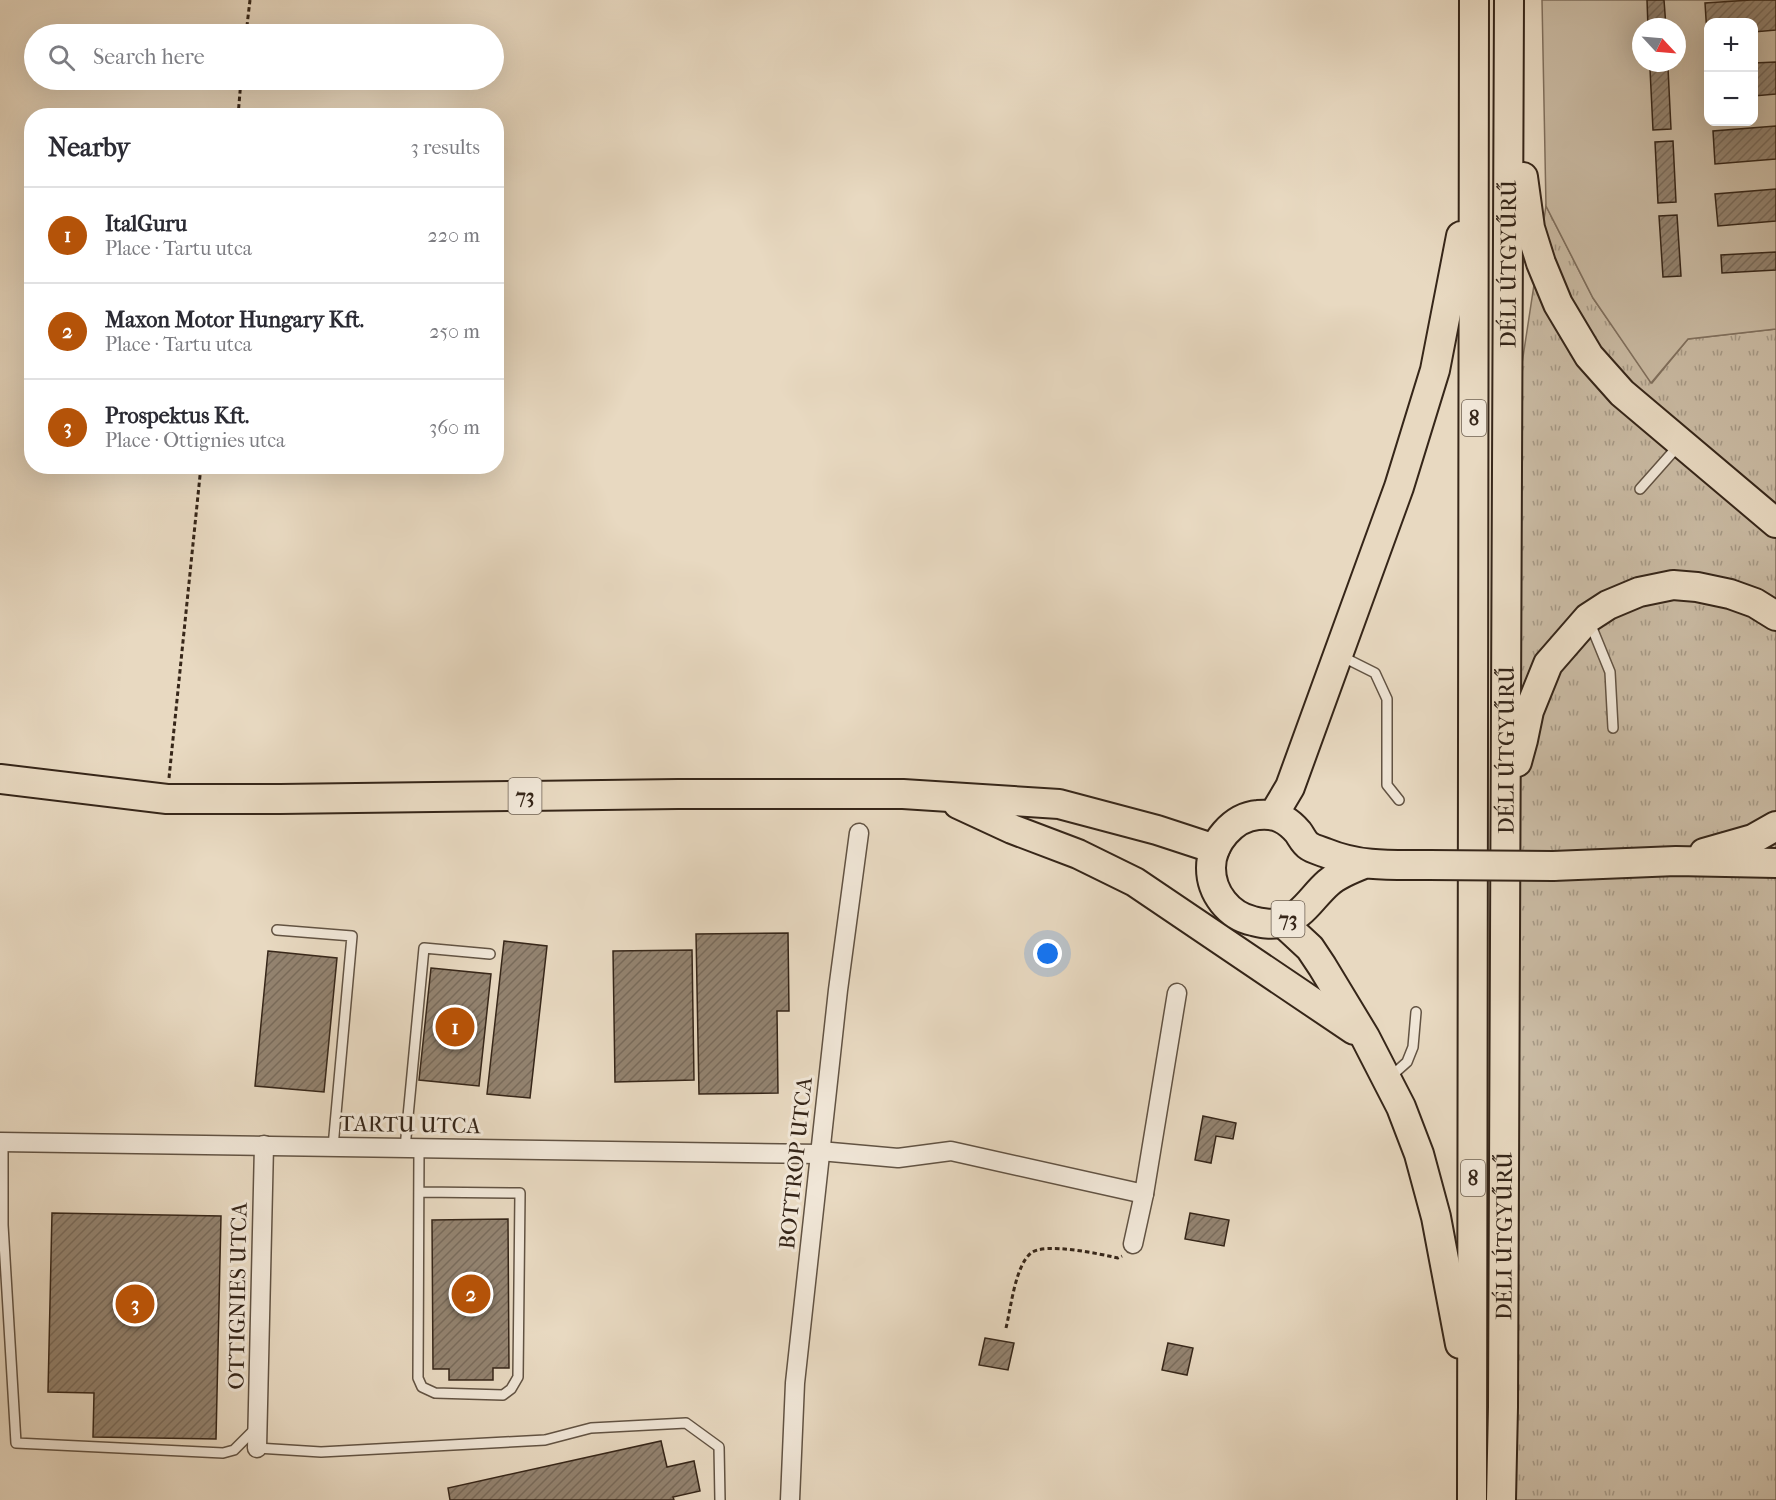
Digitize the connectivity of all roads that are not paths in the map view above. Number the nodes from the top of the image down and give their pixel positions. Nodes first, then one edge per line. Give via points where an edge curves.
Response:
1 (1474, 0) edge
2 (1509, 0) edge
3 (1509, 100) junction
4 (1474, 171) junction
5 (1680, 443) junction
6 (1640, 489) dead end
7 (1776, 523) edge
8 (1776, 616) edge
9 (1588, 618) junction
10 (1338, 655) junction
11 (1613, 728) dead end
12 (0, 779) edge
13 (942, 797) junction
14 (1399, 800) dead end
15 (1274, 814) junction
16 (1506, 823) junction
17 (1776, 826) edge
18 (860, 833) dead end
19 (1215, 849) junction
20 (1676, 861) junction
21 (1776, 863) edge
22 (1364, 864) junction
23 (1282, 922) junction
24 (277, 930) dead end
25 (490, 954) dead end
26 (1177, 993) dead end
27 (1416, 1012) dead end
28 (1365, 1037) junction
29 (1387, 1080) junction
30 (1, 1142) edge
31 (264, 1145) junction
32 (333, 1147) junction
33 (412, 1148) junction
34 (820, 1152) junction
35 (419, 1192) junction
36 (1144, 1194) junction
37 (1133, 1244) road end
38 (1472, 1411) junction
39 (258, 1426) junction
40 (257, 1448) joint
41 (720, 1500) edge
42 (790, 1500) edge
43 (1472, 1500) edge
44 (1501, 1500) edge

1 - 4 main road, DÉLI ÚTGYŰRŰ / 8
2 - 3 main road, DÉLI ÚTGYŰRŰ / 8
3 - 5 main road via 1530,228 1558,304 1589,356 1622,393
3 - 16 main road, DÉLI ÚTGYŰRŰ / 8
4 - 10 main road via 1435,370 1399,487
4 - 38 main road, DÉLI ÚTGYŰRŰ / 8
5 - 6 lane
5 - 7 main road
8 - 9 main road via 1730,594 1673,585 1639,592
9 - 11 lane via 1610,672
9 - 16 main road via 1548,664 1528,711 1524,740 1512,776
10 - 14 lane via 1375,673 1387,699 1387,785
10 - 15 main road via 1290,787
12 - 13 main road, 73 via 167,799 678,794
13 - 19 main road, 73 via 1059,804
13 - 28 main road via 1135,882
15 - 19 main road via 1245,818 1222,836
15 - 22 main road, 73 via 1286,820 1308,846
16 - 44 main road, DÉLI ÚTGYŰRŰ / 8
17 - 20 main road via 1753,839
18 - 34 street, BOTTROP UTCA
19 - 23 main road, 73 via 1213,882 1229,910 1242,919
20 - 21 main road, 73
20 - 22 main road, 73, bridge via 1554,866
22 - 23 main road, 73 via 1342,873 1303,912
23 - 28 main road via 1310,948
24 - 32 lane via 352,936
25 - 33 lane via 424,948
26 - 36 street
27 - 29 lane via 1413,1047 1407,1062
28 - 29 main road
29 - 38 main road via 1419,1154 1436,1217
30 - 31 street, TARTU UTCA
30 - 39 lane via 16,1443 223,1453 234,1450
31 - 32 street, TARTU UTCA
31 - 39 street, OTTIGNIES UTCA
32 - 33 street, TARTU UTCA
33 - 34 street, TARTU UTCA
33 - 35 lane
34 - 36 street, TARTU UTCA via 898,1158 951,1151
34 - 42 street, BOTTROP UTCA via 795,1383
35 - 35 lane via 418,1378 422,1387 435,1393 503,1395 518,1377 520,1193
36 - 37 street
38 - 43 main road, DÉLI ÚTGYŰRŰ / 8
39 - 40 street, OTTIGNIES UTCA
40 - 41 lane via 321,1452 545,1440 591,1428 686,1423 719,1447

